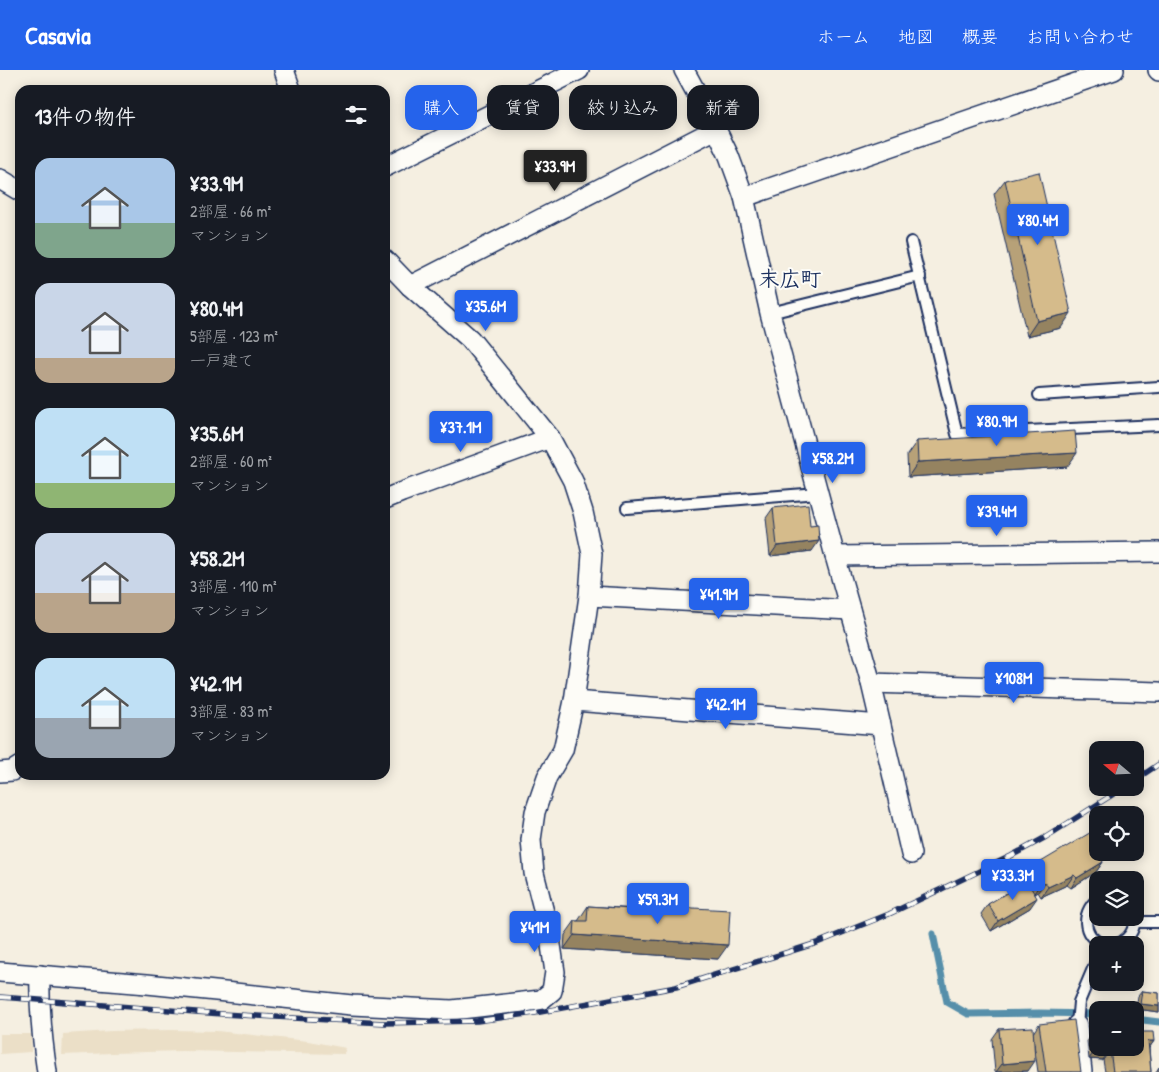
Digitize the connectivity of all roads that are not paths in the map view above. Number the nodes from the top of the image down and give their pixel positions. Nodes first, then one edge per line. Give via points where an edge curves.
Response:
1 (284, 70) edge
2 (579, 70) edge
3 (684, 70) edge
4 (1114, 70) edge
5 (289, 85) edge
6 (692, 85) edge
7 (714, 130) edge
8 (716, 130) edge
9 (390, 164) edge
10 (0, 179) edge
11 (15, 188) edge
12 (744, 197) junction
13 (911, 242) dead end
14 (390, 265) edge
15 (920, 276) junction
16 (410, 286) junction
17 (770, 313) junction
18 (1159, 387) edge
19 (1038, 395) dead end
20 (1159, 425) edge
21 (550, 438) junction
22 (818, 493) junction
23 (390, 497) edge
24 (627, 508) dead end
25 (1159, 552) edge
26 (835, 556) junction
27 (589, 596) junction
28 (850, 610) junction
29 (871, 682) junction
30 (1159, 692) edge
31 (574, 702) junction
32 (881, 725) junction
33 (15, 769) edge
34 (0, 772) edge
35 (911, 854) dead end
36 (1089, 908) edge
37 (1144, 920) edge
38 (1159, 922) edge
39 (1091, 936) edge
40 (0, 972) edge
41 (40, 975) junction
42 (1089, 978) edge
43 (1077, 1025) joint
44 (47, 1072) edge
45 (1082, 1072) edge

1 - 5 street
2 - 9 street
3 - 6 street
4 - 12 street
7 - 16 street
8 - 12 street
10 - 11 street
12 - 17 street
13 - 15 lane
14 - 16 street
15 - 17 lane
15 - 20 lane via 957,434
16 - 21 street via 470,340
17 - 22 street
18 - 19 lane
21 - 23 street
21 - 27 street via 573,481 583,512 592,554
22 - 24 lane
22 - 26 street
25 - 26 street
26 - 28 street
27 - 28 street
27 - 31 street
28 - 29 street
29 - 30 street
29 - 32 street
31 - 32 street
31 - 41 street via 563,750 547,777 535,812 531,840 534,873 555,972 552,991 541,1000 452,1010 361,1006
32 - 35 street
33 - 34 street
36 - 39 lane via 1086,926
37 - 38 lane
40 - 41 street
41 - 44 street via 39,1001
42 - 43 lane via 1079,1002
43 - 45 street

